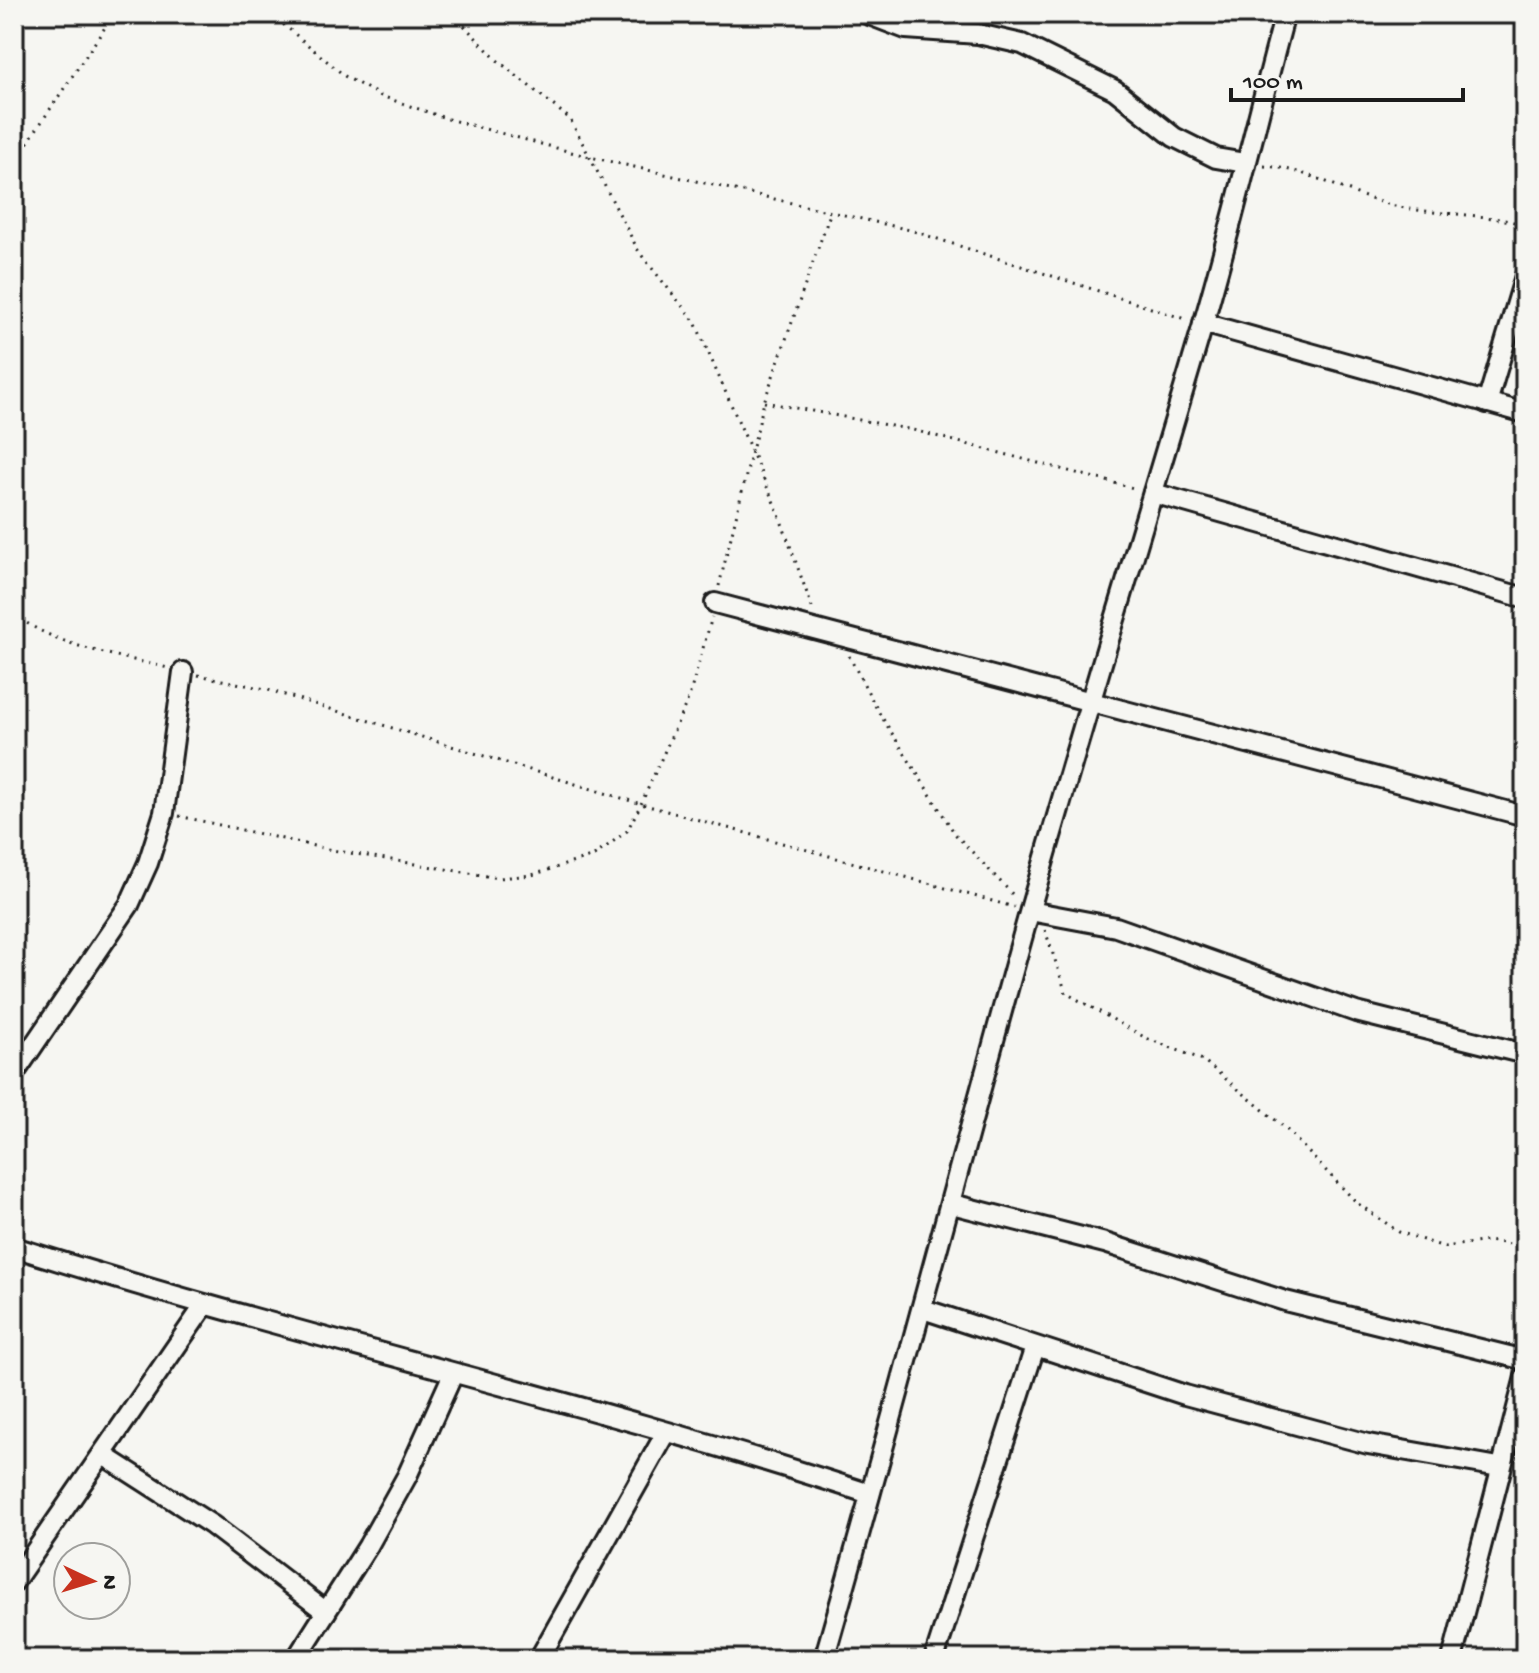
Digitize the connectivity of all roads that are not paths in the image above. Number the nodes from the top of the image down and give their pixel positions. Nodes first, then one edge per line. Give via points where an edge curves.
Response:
1 (867, 14) edge
2 (1285, 14) edge
3 (1245, 163) junction
4 (1525, 276) edge
5 (1203, 323) junction
6 (1487, 403) junction
7 (1525, 413) edge
8 (1153, 493) junction
9 (1525, 598) edge
10 (715, 603) road end
11 (183, 672) road end
12 (1089, 703) junction
13 (1525, 816) edge
14 (1030, 911) junction
15 (1525, 1054) edge
16 (14, 1074) edge
17 (952, 1204) junction
18 (14, 1247) edge
19 (204, 1306) junction
20 (923, 1309) junction
21 (1035, 1347) junction
22 (1525, 1360) edge
23 (453, 1374) junction
24 (1525, 1377) edge
25 (666, 1433) junction
26 (103, 1455) junction
27 (1499, 1467) junction
28 (870, 1494) junction
29 (14, 1582) edge
30 (326, 1612) junction
31 (296, 1659) edge
32 (539, 1659) edge
33 (824, 1659) edge
34 (934, 1659) edge
35 (1452, 1659) edge

1 - 3 street via 906,29 978,34 1022,44 1115,90 1174,137 1216,158
2 - 3 street
3 - 5 street
4 - 6 street
5 - 6 street
5 - 8 street
6 - 7 street
8 - 9 street
8 - 12 street
10 - 12 street
11 - 16 street via 164,813 153,851 129,905
12 - 13 street
12 - 14 street
14 - 15 street via 1116,927 1356,1012
14 - 17 street
17 - 20 street
17 - 22 street via 1105,1243 1285,1301
18 - 19 street
19 - 23 street
19 - 26 street
20 - 21 street
20 - 28 street
21 - 27 street via 1185,1395 1368,1444
21 - 34 street
23 - 25 street
23 - 30 street via 407,1476
24 - 27 street
25 - 28 street
25 - 32 street
26 - 29 street
26 - 30 street via 212,1525
27 - 35 street
28 - 33 street
30 - 31 street

